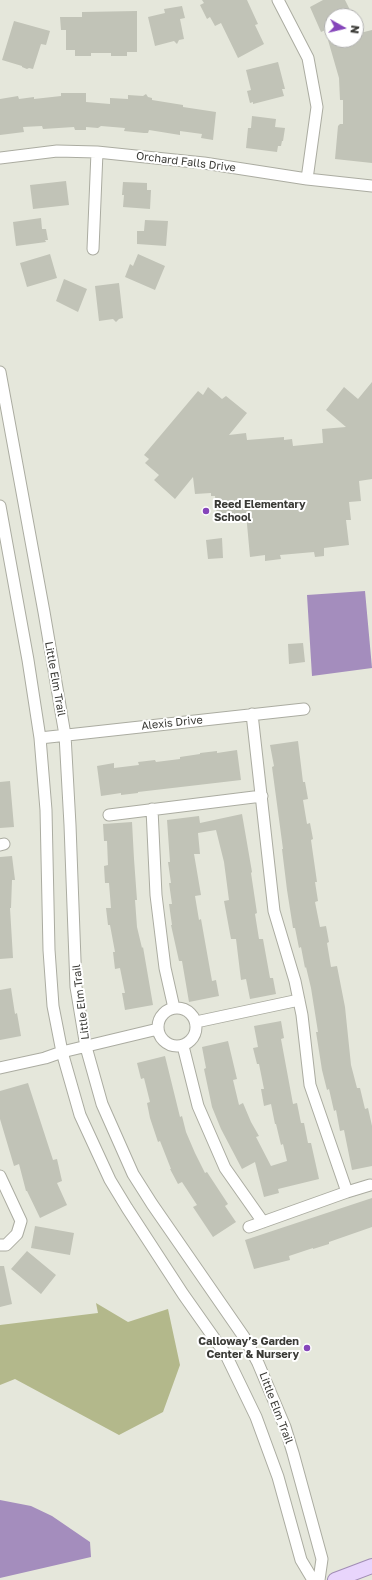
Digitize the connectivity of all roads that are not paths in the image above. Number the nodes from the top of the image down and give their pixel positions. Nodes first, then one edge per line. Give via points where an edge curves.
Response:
1 (278, 0) edge
2 (97, 152) junction
3 (0, 158) edge
4 (307, 178) junction
5 (372, 186) edge
6 (93, 249) dead end
7 (0, 372) edge
8 (0, 506) edge
9 (304, 710) dead end
10 (252, 714) junction
11 (65, 736) junction
12 (40, 738) junction
13 (262, 796) junction
14 (152, 809) junction
15 (109, 815) dead end
16 (299, 1000) junction
17 (174, 1008) junction
18 (196, 1022) junction
19 (158, 1029) junction
20 (183, 1046) junction
21 (86, 1047) junction
22 (62, 1052) junction
23 (0, 1068) edge
24 (0, 1176) edge
25 (370, 1185) dead end
26 (347, 1192) junction
27 (263, 1222) junction
28 (249, 1227) dead end
29 (0, 1245) edge
30 (372, 1566) edge
31 (313, 1580) edge
32 (318, 1580) edge
33 (335, 1580) edge

1 - 4 street via 308,58 317,107
2 - 3 street, Orchard Falls Drive via 57,151
2 - 4 street, Orchard Falls Drive via 204,163
2 - 6 street
4 - 5 street, Orchard Falls Drive
7 - 11 street, Little Elm Trail
8 - 12 street, Little Elm Trail
9 - 10 street, Alexis Drive
10 - 11 street, Alexis Drive
10 - 13 street
11 - 12 street, Alexis Drive
11 - 21 street, Little Elm Trail via 76,988
12 - 22 street, Little Elm Trail via 46,810 49,950 53,1006
13 - 14 street
13 - 16 street via 274,911
14 - 15 street
14 - 17 street via 156,895 165,968
16 - 18 street
16 - 26 street via 310,1085
17 - 18 street via 190,1012
17 - 19 street via 160,1018
18 - 20 street via 195,1034
19 - 20 street via 164,1041
19 - 21 street
20 - 27 street via 198,1106 225,1168
21 - 22 street
21 - 32 street, Little Elm Trail via 102,1104 133,1174 244,1337 258,1363 293,1453 322,1559
22 - 23 street
22 - 31 street, Little Elm Trail via 80,1115 110,1180 182,1294 226,1355 256,1416 278,1478 301,1560
24 - 29 street via 20,1221 17,1234 6,1244
25 - 26 street
26 - 27 street
27 - 28 street
30 - 33 main road

